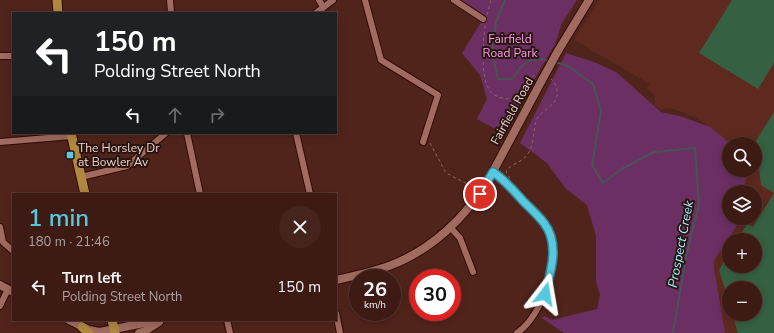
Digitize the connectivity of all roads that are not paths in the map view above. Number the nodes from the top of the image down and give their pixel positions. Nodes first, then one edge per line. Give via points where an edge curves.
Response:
1 (57, 0) edge
2 (170, 0) edge
3 (319, 0) edge
4 (333, 0) edge
5 (365, 0) edge
6 (454, 0) edge
7 (589, 0) edge
8 (323, 7) junction
9 (58, 12) edge
10 (171, 12) edge
11 (317, 12) edge
12 (484, 19) road end
13 (0, 56) edge
14 (12, 56) edge
15 (165, 134) edge
16 (187, 134) edge
17 (296, 134) edge
18 (71, 135) edge
19 (0, 142) edge
20 (423, 142) dead end
21 (493, 172) junction
22 (81, 177) junction
23 (85, 193) edge
24 (200, 193) edge
25 (310, 193) edge
26 (0, 227) edge
27 (450, 227) junction
28 (12, 251) edge
29 (473, 272) dead end
30 (337, 280) edge
31 (0, 285) edge
32 (11, 291) edge
33 (0, 306) edge
34 (337, 318) edge
35 (71, 321) edge
36 (112, 321) edge
37 (156, 321) edge
38 (159, 321) edge
39 (227, 321) edge
40 (86, 330) edge
41 (115, 331) edge
42 (139, 333) edge
43 (230, 333) edge
44 (340, 333) edge
45 (517, 333) edge

1 - 9 main road
2 - 10 street
3 - 8 street
4 - 8 street
5 - 20 street via 381,60 438,95
6 - 12 street
7 - 21 main road, Fairfield Road, bridge via 543,77
8 - 11 street
13 - 14 street
15 - 22 street via 127,166
16 - 24 street
17 - 25 street
18 - 19 street
18 - 22 main road
21 - 27 main road, Fairfield Road via 466,212
21 - 45 street via 544,223 553,243 552,264 545,294 534,316
22 - 23 main road
26 - 28 street via 3,242
27 - 29 street via 460,238
27 - 30 main road, Fairfield Road via 424,248 403,260 380,270
31 - 32 main road
32 - 33 street
34 - 44 street
35 - 40 main road
36 - 41 main road
37 - 41 main road
38 - 42 main road
39 - 43 street
40 - 41 main road

